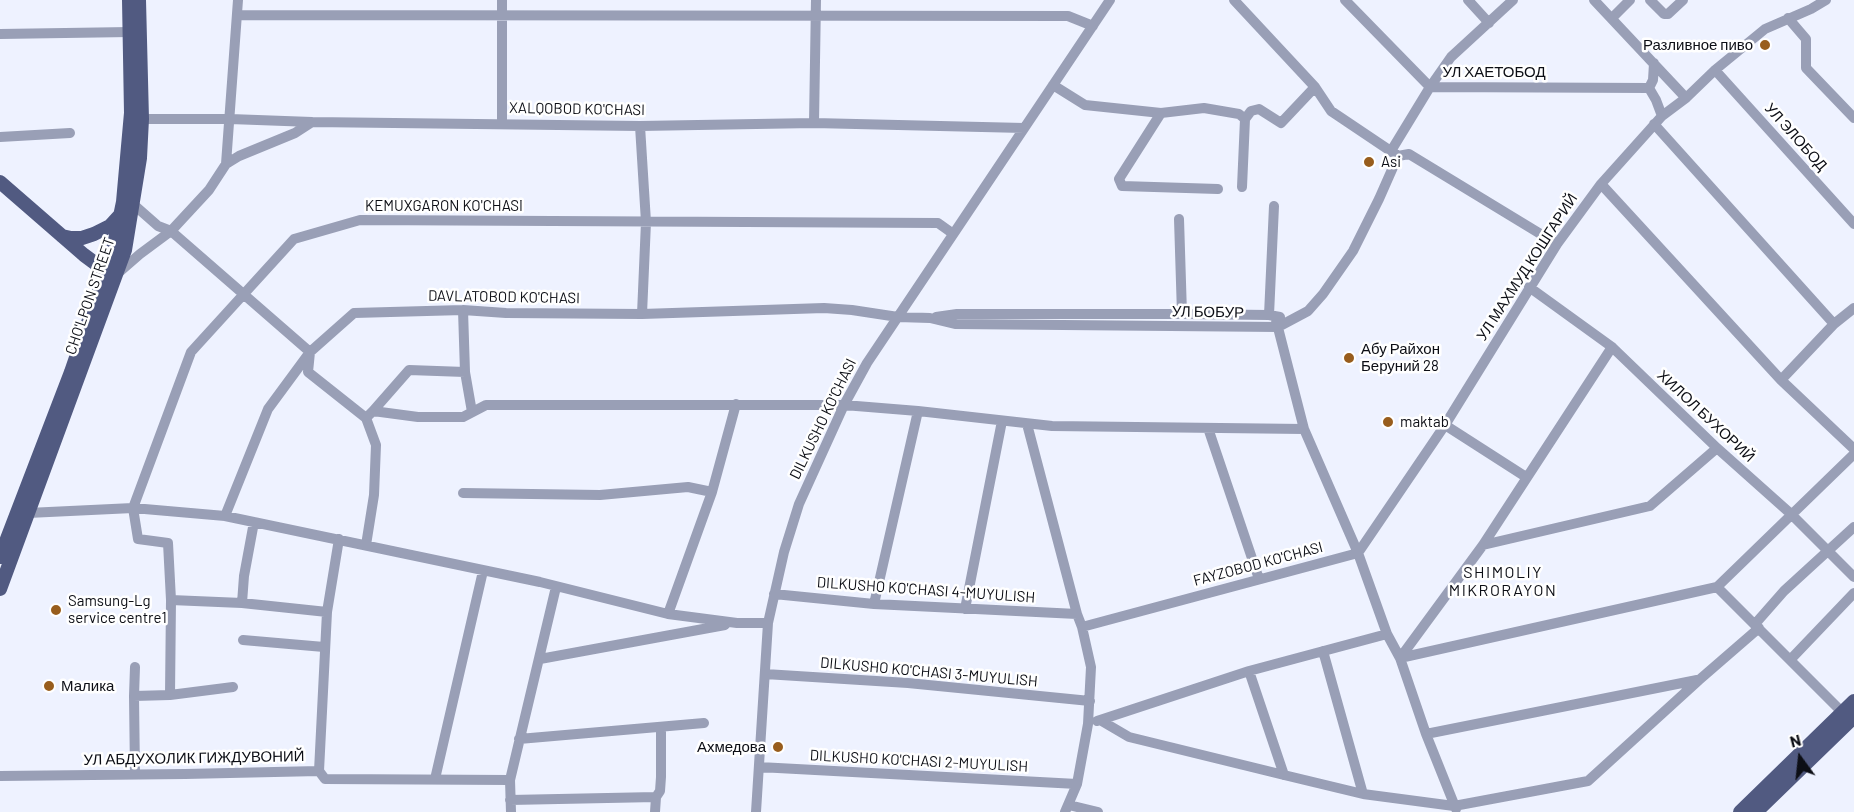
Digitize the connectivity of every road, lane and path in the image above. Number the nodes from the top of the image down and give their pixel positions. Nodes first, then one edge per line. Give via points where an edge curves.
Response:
1 (129, 0) edge
2 (140, 0) edge
3 (238, 0) edge
4 (502, 0) edge
5 (816, 0) edge
6 (1110, 0) edge
7 (1234, 0) edge
8 (1345, 0) edge
9 (1468, 0) edge
10 (1513, 0) edge
11 (1594, 0) edge
12 (1630, 0) edge
13 (1650, 0) edge
14 (1683, 0) edge
15 (1826, 0) edge
16 (238, 15) junction
17 (503, 17) junction
18 (815, 17) junction
19 (1612, 18) junction
20 (1788, 18) junction
21 (1489, 23) junction
22 (1093, 26) junction
23 (130, 32) junction
24 (0, 34) edge
25 (1654, 63) junction
26 (1715, 70) junction
27 (1053, 85) junction
28 (1315, 87) junction
29 (1430, 87) junction
30 (1649, 88) junction
31 (1686, 98) junction
32 (1161, 113) junction
33 (142, 118) junction
34 (1854, 118) edge
35 (230, 119) junction
36 (1245, 119) junction
37 (1658, 120) junction
38 (312, 122) junction
39 (814, 123) junction
40 (502, 124) junction
41 (640, 126) junction
42 (1024, 128) junction
43 (70, 133) dead end
44 (0, 137) edge
45 (1394, 153) junction
46 (226, 164) junction
47 (0, 182) edge
48 (1601, 183) junction
49 (1242, 187) dead end
50 (1218, 189) dead end
51 (133, 204) junction
52 (1274, 206) dead end
53 (121, 214) junction
54 (1179, 219) dead end
55 (646, 222) junction
56 (1854, 224) edge
57 (171, 231) junction
58 (952, 233) junction
59 (60, 236) junction
60 (1557, 244) junction
61 (112, 273) junction
62 (1529, 287) junction
63 (242, 295) junction
64 (1854, 308) edge
65 (463, 310) junction
66 (642, 314) junction
67 (1182, 314) junction
68 (898, 317) junction
69 (930, 318) junction
70 (1274, 320) junction
71 (1834, 324) junction
72 (1612, 347) junction
73 (310, 352) junction
74 (465, 372) junction
75 (1781, 380) junction
76 (736, 404) junction
77 (844, 405) junction
78 (918, 411) junction
79 (472, 412) junction
80 (369, 414) junction
81 (1002, 421) junction
82 (1027, 424) junction
83 (1445, 425) junction
84 (1208, 428) junction
85 (1304, 429) junction
86 (1717, 448) junction
87 (1854, 449) edge
88 (1854, 454) edge
89 (1526, 477) junction
90 (712, 492) junction
91 (463, 493) dead end
92 (133, 508) junction
93 (28, 513) junction
94 (1791, 514) junction
95 (225, 516) junction
96 (254, 522) junction
97 (1854, 527) edge
98 (339, 539) junction
99 (366, 545) junction
100 (1483, 545) junction
101 (1828, 551) junction
102 (1358, 553) junction
103 (0, 557) edge
104 (483, 571) junction
105 (1854, 577) edge
106 (1259, 579) junction
107 (556, 587) junction
108 (1717, 587) junction
109 (0, 589) edge
110 (1854, 593) edge
111 (774, 594) junction
112 (171, 600) junction
113 (242, 603) junction
114 (873, 604) junction
115 (965, 609) junction
116 (327, 612) junction
117 (668, 614) junction
118 (1077, 614) junction
119 (736, 623) junction
120 (768, 623) junction
121 (1757, 626) junction
122 (1083, 627) junction
123 (1387, 634) junction
124 (243, 640) dead end
125 (324, 647) junction
126 (1323, 651) junction
127 (1400, 658) junction
128 (540, 659) junction
129 (1790, 660) junction
130 (135, 667) dead end
131 (1249, 671) junction
132 (765, 674) junction
133 (1699, 680) junction
134 (233, 687) dead end
135 (170, 695) junction
136 (134, 696) junction
137 (1090, 701) junction
138 (1854, 701) edge
139 (1848, 714) edge
140 (1100, 720) junction
141 (704, 723) dead end
142 (1088, 724) junction
143 (661, 726) junction
144 (1426, 734) junction
145 (519, 739) junction
146 (759, 767) junction
147 (319, 771) junction
148 (135, 774) junction
149 (1284, 775) junction
150 (0, 776) edge
151 (435, 779) junction
152 (510, 780) junction
153 (1077, 784) junction
154 (1363, 794) junction
155 (656, 797) junction
156 (510, 800) junction
157 (1067, 808) edge
158 (1456, 809) edge
159 (511, 812) edge
160 (655, 812) edge
161 (756, 812) edge
162 (1098, 812) edge
163 (1740, 812) edge
164 (1756, 812) edge

1 - 23 main road, CHO'LPON STREET
2 - 33 main road, CHO'LPON STREET
3 - 16 street
4 - 17 street
5 - 18 street
6 - 22 street, DILKUSHO KO'CHASI
7 - 28 street
8 - 29 street, УЛ ХАЕТОБОД
9 - 21 street
10 - 21 street
11 - 19 street
12 - 19 street
13 - 14 street via 1664,14
15 - 20 street, УЛ МАХМУД КОШГАРИЙ
16 - 17 street
16 - 35 street
17 - 18 street
17 - 40 street
18 - 22 street via 1068,16
18 - 39 street
19 - 25 street
20 - 26 street, УЛ МАХМУД КОШГАРИЙ via 1765,29
20 - 34 street via 1806,39 1806,68
21 - 29 street via 1451,57
22 - 27 street, DILKUSHO KO'CHASI
23 - 24 street
23 - 53 main road, CHO'LPON STREET via 131,113
25 - 30 street
25 - 31 street
26 - 31 street, УЛ МАХМУД КОШГАРИЙ
26 - 56 street, УЛ ЭЛОБОД
27 - 32 street via 1085,105
27 - 42 street, DILKUSHO KO'CHASI
28 - 36 street via 1281,123 1259,109 1251,111
28 - 45 street via 1331,111
29 - 30 street, УЛ ХАЕТОБОД
29 - 45 street
30 - 37 street
31 - 37 street, УЛ МАХМУД КОШГАРИЙ
32 - 36 street via 1204,108 1239,114
32 - 50 street via 1119,178 1122,186
33 - 35 street, XALQOBOD KO'CHASI
33 - 51 main road, CHO'LPON STREET
35 - 38 street, XALQOBOD KO'CHASI
35 - 46 street
36 - 49 street
37 - 48 street, УЛ МАХМУД КОШГАРИЙ
37 - 71 street
38 - 40 street, XALQOBOD KO'CHASI
38 - 46 street
39 - 41 street, XALQOBOD KO'CHASI
39 - 42 street, XALQOBOD KO'CHASI
40 - 41 street, XALQOBOD KO'CHASI
41 - 55 street
42 - 58 street, DILKUSHO KO'CHASI
43 - 44 street
45 - 60 street via 1409,154
45 - 70 street via 1379,199 1353,251 1323,294 1308,311 1293,320
46 - 57 street via 209,190
47 - 59 main road
48 - 60 street, УЛ МАХМУД КОШГАРИЙ
48 - 75 street
51 - 57 street via 158,226
51 - 61 main road, CHO'LPON STREET via 125,250
52 - 70 street
53 - 59 main road via 110,226 94,234 82,238
53 - 61 main road, CHO'LPON STREET
54 - 67 street
55 - 58 street, KEMUXGARON KO'CHASI via 938,223
55 - 63 street, KEMUXGARON KO'CHASI via 360,220 294,239
55 - 66 street
57 - 61 street
57 - 63 street
58 - 68 street, DILKUSHO KO'CHASI
59 - 61 main road
60 - 62 street, УЛ МАХМУД КОШГАРИЙ
61 - 93 main road, CHO'LPON STREET
61 - 103 main road, CHO'LPON STREET
62 - 72 street, ХИЛОЛ БУХОРИЙ
62 - 83 street, УЛ МАХМУД КОШГАРИЙ
63 - 73 street
63 - 92 street, KEMUXGARON KO'CHASI via 191,352
64 - 71 street
65 - 66 street, DAVLATOBOD KO'CHASI
65 - 73 street, DAVLATOBOD KO'CHASI via 354,313
65 - 74 street
66 - 68 street, DAVLATOBOD KO'CHASI via 824,308
67 - 69 street via 957,314
67 - 70 street
68 - 69 street, УЛ БОБУР
68 - 77 street, DILKUSHO KO'CHASI
69 - 70 street, УЛ БОБУР via 955,324
70 - 85 street
71 - 75 street
72 - 86 street, ХИЛОЛ БУХОРИЙ
72 - 89 street
73 - 80 street via 308,372
73 - 95 street, DAVLATOBOD KO'CHASI via 268,409
74 - 79 street
74 - 80 street via 409,370
75 - 87 street
76 - 77 street
76 - 79 street via 486,405
76 - 90 street
77 - 78 street
77 - 111 street, DILKUSHO KO'CHASI via 799,504
78 - 81 street
78 - 114 street
79 - 80 street via 463,417
80 - 99 street via 376,446
81 - 82 street
81 - 115 street
82 - 84 street
82 - 118 street
83 - 89 street
83 - 102 street, УЛ МАХМУД КОШГАРИЙ
84 - 85 street
84 - 106 street
85 - 102 street
86 - 94 street, ХИЛОЛ БУХОРИЙ
86 - 100 street via 1650,506
88 - 94 street
89 - 100 street
90 - 91 street via 688,487 600,495
90 - 117 street
92 - 93 street
92 - 95 street
92 - 112 street, KEMUXGARON KO'CHASI via 138,539 168,543
93 - 109 main road, CHO'LPON STREET
94 - 101 street, ХИЛОЛ БУХОРИЙ
94 - 108 street
95 - 96 street
96 - 98 street
96 - 113 street
97 - 101 street
98 - 99 street
98 - 116 street
99 - 104 street
100 - 127 street
101 - 105 street, ХИЛОЛ БУХОРИЙ
101 - 121 street via 1784,591
102 - 106 street, FAYZOBOD KO'CHASI
102 - 123 street
104 - 107 street
104 - 151 street
106 - 122 street, FAYZOBOD KO'CHASI
107 - 117 street
107 - 128 street
108 - 121 street
108 - 127 street
110 - 129 street
111 - 114 street, DILKUSHO KO'CHASI 4-MUYULISH
111 - 120 street, DILKUSHO KO'CHASI
112 - 113 street
112 - 135 street, KEMUXGARON KO'CHASI
113 - 116 street
114 - 115 street, DILKUSHO KO'CHASI 4-MUYULISH
115 - 118 street, DILKUSHO KO'CHASI 4-MUYULISH
116 - 125 street
117 - 119 street
118 - 122 street
119 - 120 street
119 - 128 street
120 - 132 street, DILKUSHO KO'CHASI
121 - 129 street
121 - 133 street
122 - 137 street via 1091,667
123 - 126 street
123 - 127 street
124 - 125 street
125 - 147 street
126 - 131 street
126 - 154 street
127 - 144 street
128 - 145 street
129 - 139 street
130 - 136 street
131 - 140 street
131 - 149 street
132 - 137 street, DILKUSHO KO'CHASI 3-MUYULISH
132 - 146 street, DILKUSHO KO'CHASI
133 - 144 street
133 - 158 street via 1588,781
134 - 135 street
135 - 136 street
136 - 148 street
137 - 142 street
138 - 139 main road
139 - 163 main road
139 - 164 main road
140 - 142 street
140 - 149 street via 1129,737
141 - 143 street
142 - 153 street
143 - 145 street
143 - 155 street via 661,777
144 - 158 street
145 - 152 street
146 - 153 street, DILKUSHO KO'CHASI 2-MUYULISH
146 - 161 street, DILKUSHO KO'CHASI
147 - 148 street, УЛ АБДУХОЛИК ГИЖДУВОНИЙ
147 - 151 street, УЛ АБДУХОЛИК ГИЖДУВОНИЙ via 325,779
148 - 150 street, УЛ АБДУХОЛИК ГИЖДУВОНИЙ
149 - 154 street
151 - 152 street, УЛ АБДУХОЛИК ГИЖДУВОНИЙ
152 - 156 street
153 - 157 street
154 - 158 street
155 - 156 street
155 - 160 street
156 - 159 street
157 - 162 street

